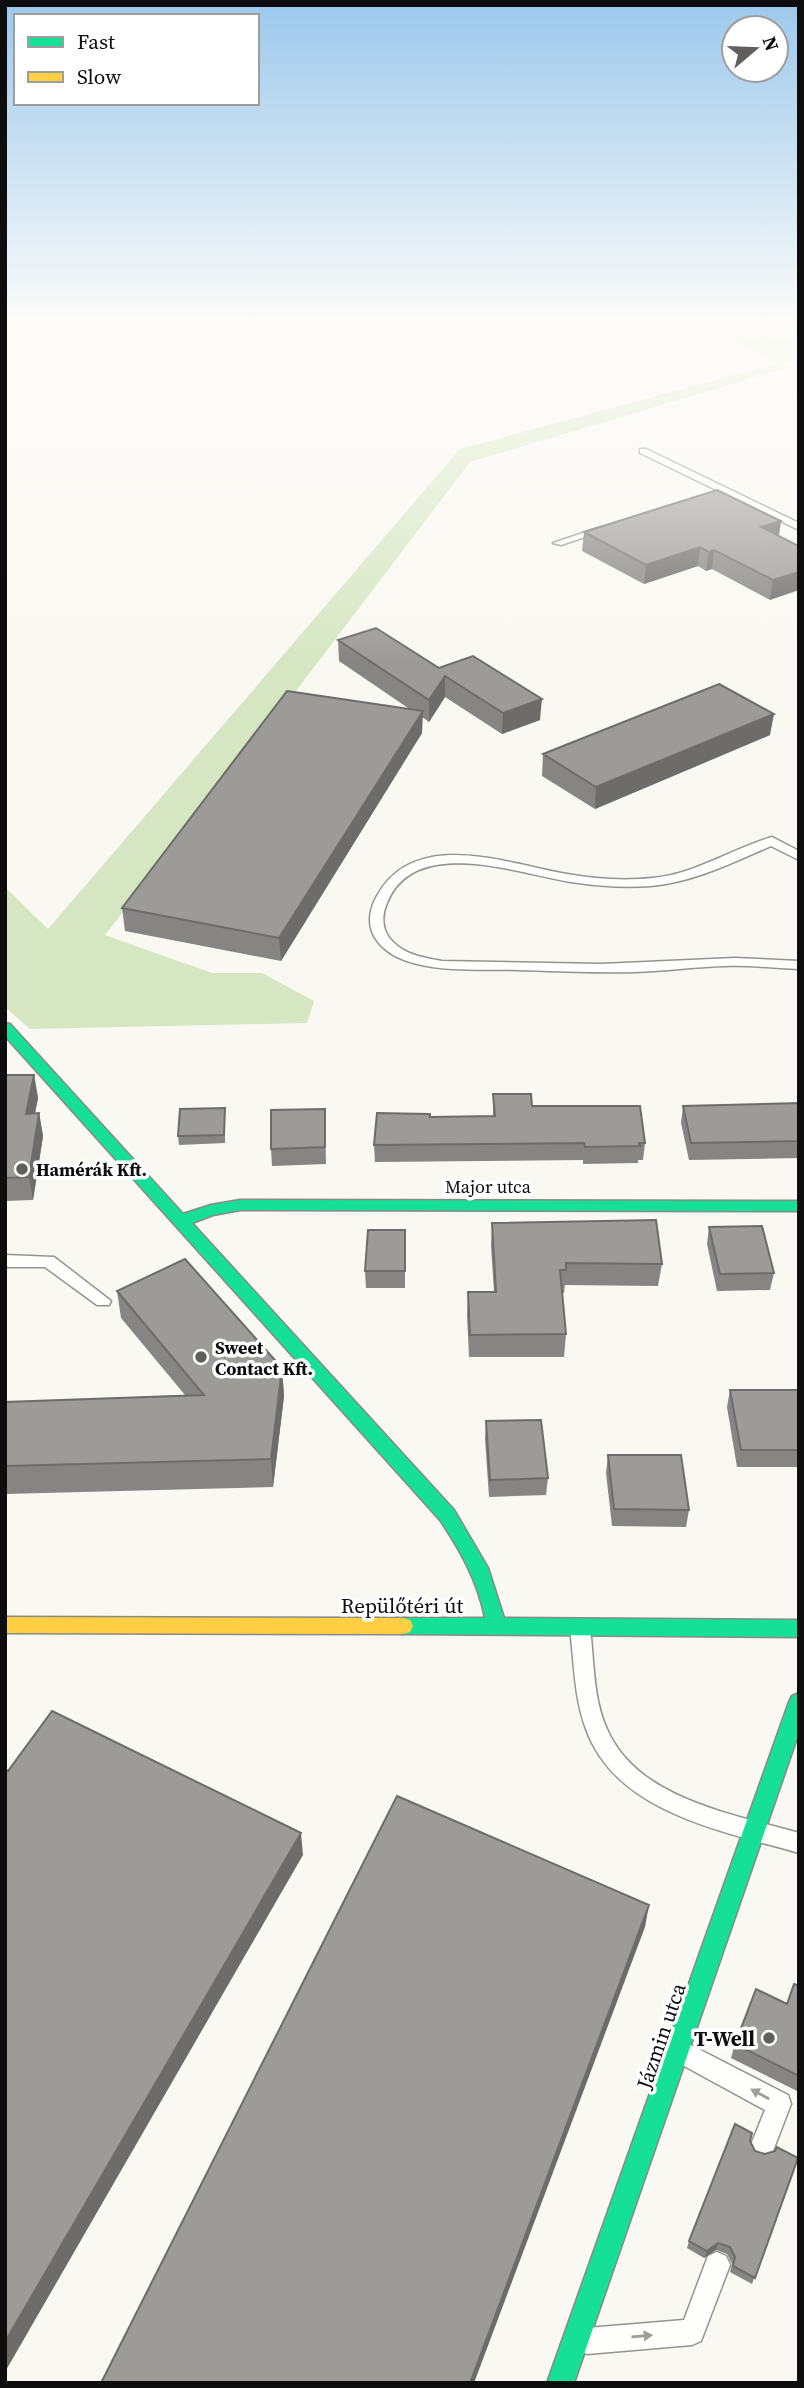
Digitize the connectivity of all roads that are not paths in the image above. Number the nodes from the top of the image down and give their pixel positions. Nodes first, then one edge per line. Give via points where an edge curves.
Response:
1 (643, 451) dead end
2 (727, 492) junction
3 (714, 496) edge
4 (610, 527) edge
5 (799, 527) edge
6 (558, 543) dead end
7 (799, 856) edge
8 (799, 965) edge
9 (5, 1027) edge
10 (799, 1206) edge
11 (180, 1221) junction
12 (5, 1261) edge
13 (103, 1301) dead end
14 (5, 1625) edge
15 (496, 1626) junction
16 (579, 1626) junction
17 (799, 1629) edge
18 (799, 1702) edge
19 (756, 1830) junction
20 (799, 1843) edge
21 (678, 2050) junction
22 (762, 2147) dead end
23 (717, 2265) dead end
24 (574, 2342) junction
25 (560, 2383) edge

1 - 2 lane
2 - 3 lane
2 - 5 lane
4 - 6 lane
7 - 8 lane via 772,841 691,874 627,883 555,876 484,860 446,859 418,865 395,877 380,902 375,924 382,942 404,956 434,965
9 - 11 street
10 - 11 street, Major utca via 240,1205
11 - 15 street via 447,1515 486,1576
12 - 13 lane via 48,1261
14 - 15 street, Repülőtéri út
15 - 16 street, Repülőtéri út
16 - 17 street, Repülőtéri út
16 - 19 lane via 596,1731 614,1759 634,1780 666,1799
18 - 19 street, Jázmin utca
19 - 20 lane
19 - 21 street, Jázmin utca
22 -> 21 lane via 779,2104
21 - 24 street, Jázmin utca
24 -> 23 lane via 692,2332
24 - 25 street, Jázmin utca

